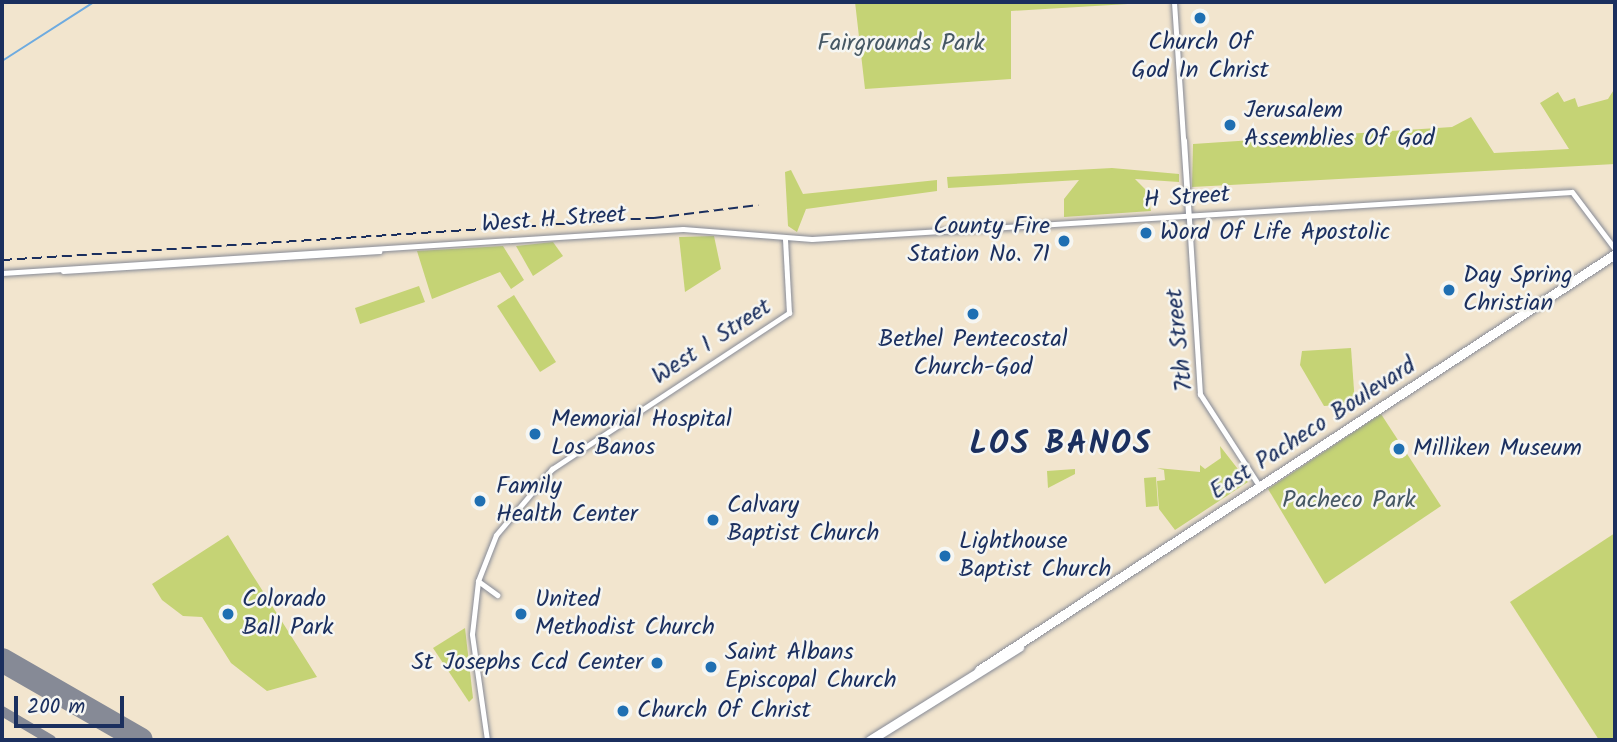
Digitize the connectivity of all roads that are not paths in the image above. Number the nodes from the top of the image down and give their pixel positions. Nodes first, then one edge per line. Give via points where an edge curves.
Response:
1 (1174, 2) edge
2 (1188, 215) junction
3 (732, 228) joint
4 (785, 238) junction
5 (1615, 252) edge
6 (2, 273) edge
7 (1260, 487) junction
8 (478, 581) junction
9 (497, 595) dead end
10 (1031, 635) junction
11 (991, 662) junction
12 (487, 740) edge
13 (870, 740) edge

1 - 2 street, 7th Street
2 - 4 street, H Street
2 - 5 street, H Street via 1572,192
2 - 7 street, 7th Street via 1200,394
3 - 4 street, H Street
3 - 6 street, West H Street
4 - 8 street, West I Street via 789,313 546,474 509,514
5 - 7 highway, East Pacheco Boulevard
7 - 10 highway, East Pacheco Boulevard
8 - 9 street
8 - 12 street, West I Street via 472,653
10 - 11 highway, East Pacheco Boulevard
10 - 11 highway, East Pacheco Boulevard
11 - 13 highway

